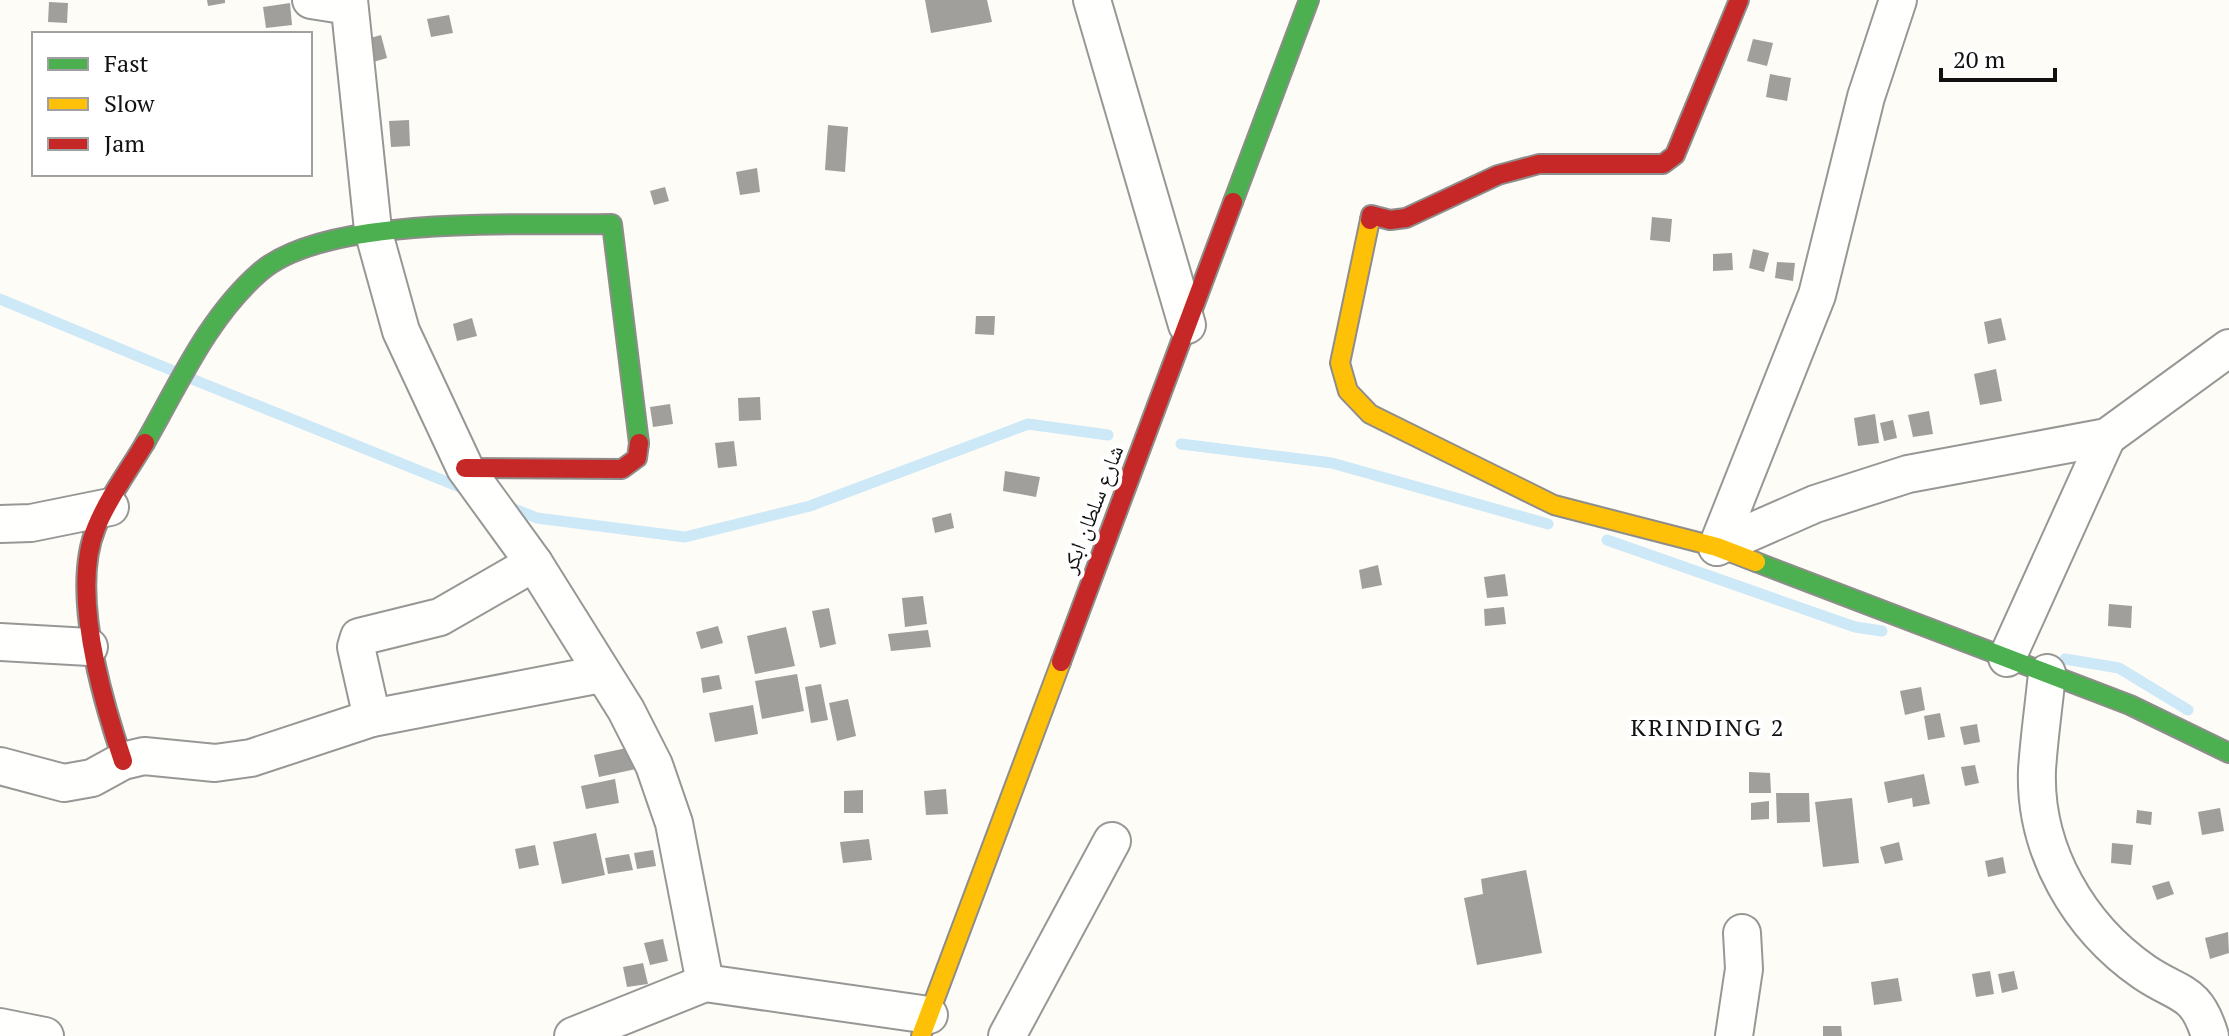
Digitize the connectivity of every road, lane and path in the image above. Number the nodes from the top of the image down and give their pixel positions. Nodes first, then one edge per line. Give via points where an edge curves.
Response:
1 (311, 0) edge
2 (1092, 0) edge
3 (1309, 0) edge
4 (1739, 0) edge
5 (1898, 0) edge
6 (349, 3) edge
7 (373, 230) junction
8 (1187, 325) junction
9 (2229, 348) edge
10 (2107, 437) junction
11 (465, 468) junction
12 (110, 507) junction
13 (0, 524) edge
14 (1717, 547) junction
15 (534, 563) junction
16 (0, 642) edge
17 (89, 647) junction
18 (2007, 658) junction
19 (2047, 673) junction
20 (601, 674) junction
21 (372, 718) junction
22 (2229, 753) edge
23 (123, 761) junction
24 (0, 766) edge
25 (1112, 841) dead end
26 (1742, 933) dead end
27 (705, 983) junction
28 (925, 1025) edge
29 (0, 1027) edge
30 (45, 1036) edge
31 (573, 1036) edge
32 (1007, 1036) edge
33 (1734, 1036) edge
34 (2210, 1036) edge

1 - 6 street
2 - 8 street
3 - 8 main road, شارع سلطان ابكر
4 - 14 main road via 1675,155 1663,164 1539,164 1498,175 1406,218 1371,215 1340,363 1348,391 1370,414 1554,505
5 - 14 street via 1866,97 1817,295
6 - 7 street
7 - 11 street via 401,331
7 - 11 main road via 612,224 637,458 622,469
7 - 12 main road via 296,250 262,270 230,303
8 - 28 main road, شارع سلطان ابكر
9 - 10 street
10 - 14 street via 1908,474 1815,504
10 - 18 street
11 - 15 street
12 - 13 street
12 - 17 main road via 95,529 90,555
14 - 18 main road
15 - 20 street
15 - 21 street via 440,617 359,637 356,647
16 - 17 street
17 - 23 main road
18 - 19 main road
19 - 22 main road via 2130,705
19 - 34 street via 2037,772 2044,833 2059,873 2075,904 2122,953 2194,1000
20 - 21 street
20 - 27 street via 654,765 674,823
21 - 23 street via 251,758 215,763 144,756
23 - 24 street via 92,778 64,783
25 - 32 street
26 - 33 street via 1741,1005
27 - 28 street
27 - 31 street
29 - 30 street

